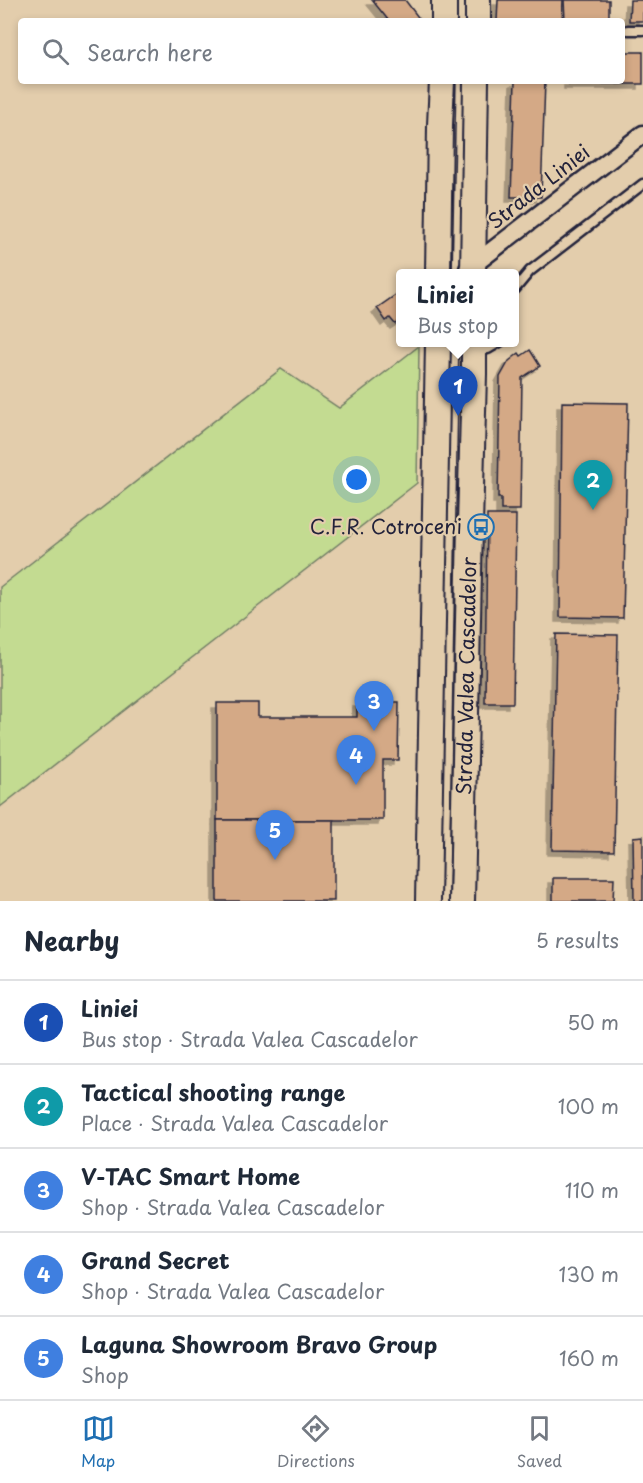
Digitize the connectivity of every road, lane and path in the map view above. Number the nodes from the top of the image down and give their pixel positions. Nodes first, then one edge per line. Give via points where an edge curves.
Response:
1 (444, 0) edge
2 (478, 0) edge
3 (444, 18) edge
4 (478, 18) edge
5 (628, 30) dead end
6 (643, 30) edge
7 (442, 84) edge
8 (477, 84) edge
9 (643, 134) edge
10 (643, 184) edge
11 (438, 269) edge
12 (469, 269) edge
13 (470, 269) edge
14 (519, 284) edge
15 (438, 347) edge
16 (474, 347) edge
17 (431, 730) junction
18 (465, 731) junction
19 (428, 901) edge
20 (462, 901) edge

1 - 3 main road
2 - 4 main road
5 - 6 lane
7 - 11 main road
8 - 12 main road
9 - 13 street, Strada Liniei
10 - 14 lane via 530,271
15 - 17 main road, Strada Valea Cascadelor
16 - 18 main road, Strada Valea Cascadelor
17 - 18 main road
17 - 19 main road, Strada Valea Cascadelor
18 - 20 main road, Strada Valea Cascadelor

